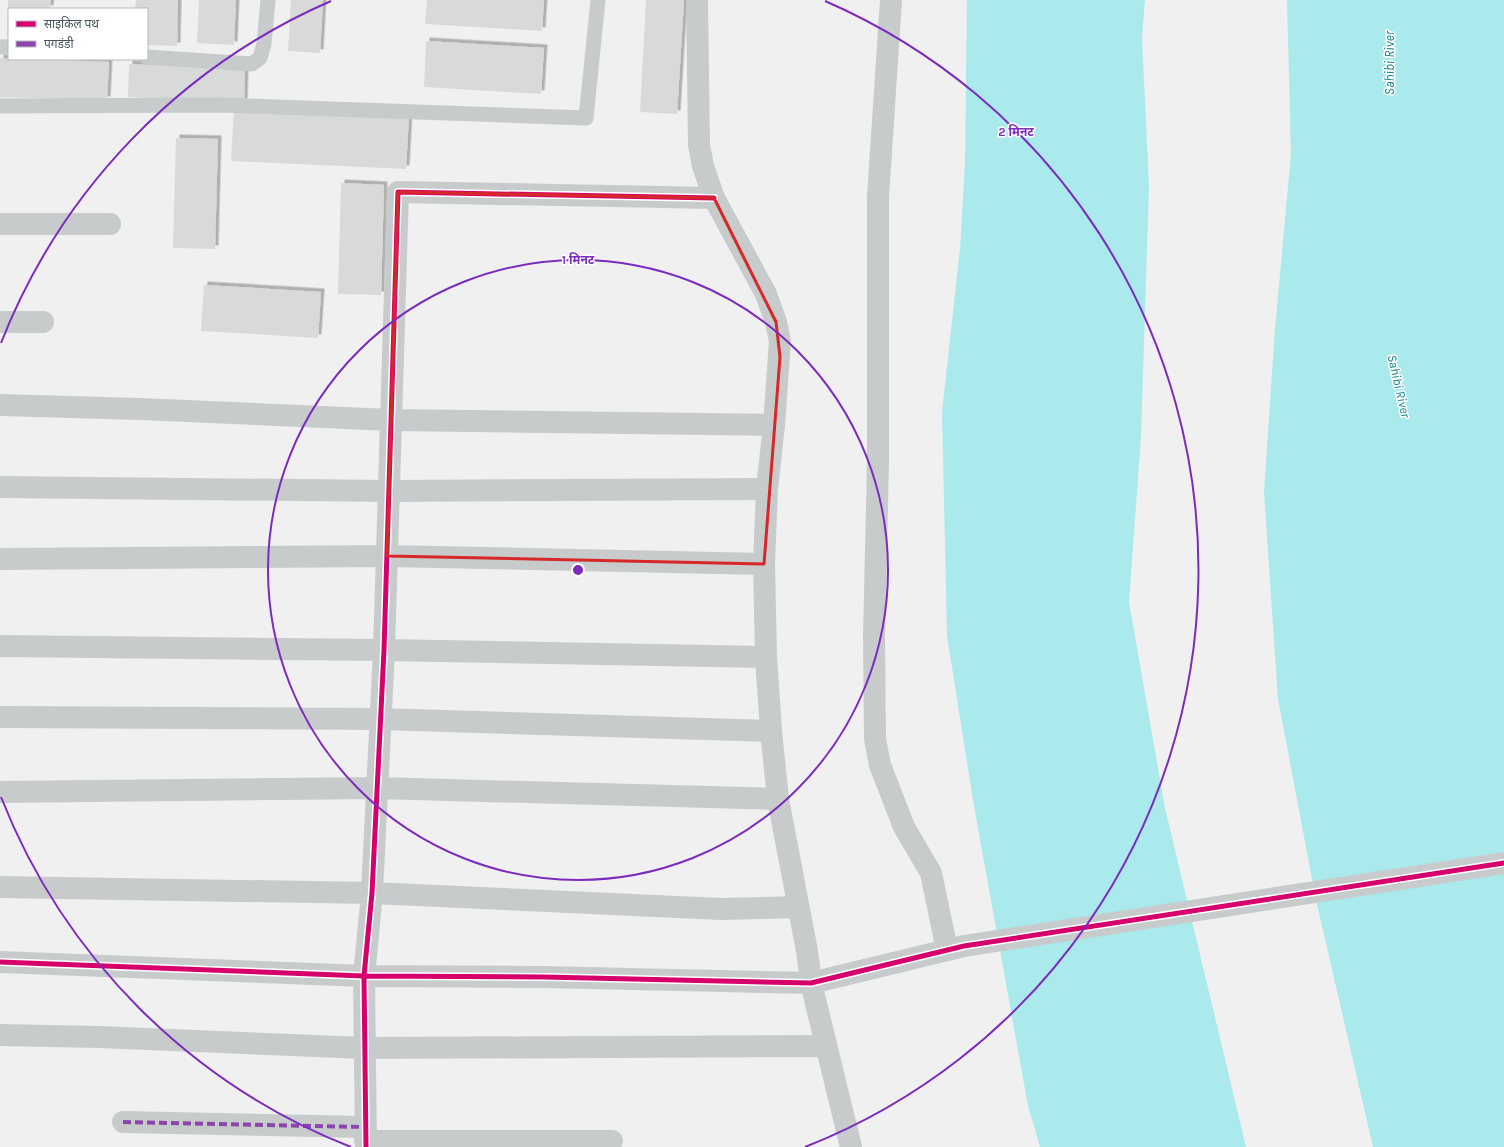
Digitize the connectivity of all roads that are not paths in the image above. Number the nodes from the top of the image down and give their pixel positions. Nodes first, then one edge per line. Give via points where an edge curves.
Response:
1 (268, 0) edge
2 (598, 0) edge
3 (697, 0) edge
4 (891, 0) edge
5 (148, 57) edge
6 (0, 106) edge
7 (714, 198) junction
8 (0, 224) edge
9 (110, 224) dead end
10 (0, 322) edge
11 (43, 322) dead end
12 (0, 405) edge
13 (391, 420) junction
14 (774, 425) junction
15 (0, 487) edge
16 (767, 489) junction
17 (390, 491) junction
18 (387, 556) junction
19 (0, 559) edge
20 (764, 564) junction
21 (0, 646) edge
22 (384, 650) junction
23 (766, 657) junction
24 (0, 717) edge
25 (380, 719) junction
26 (771, 731) junction
27 (377, 788) junction
28 (0, 792) edge
29 (778, 799) junction
30 (1504, 863) edge
31 (0, 887) edge
32 (372, 893) junction
33 (798, 907) junction
34 (955, 948) junction
35 (0, 962) edge
36 (364, 976) junction
37 (811, 983) junction
38 (0, 1035) edge
39 (826, 1046) junction
40 (365, 1048) junction
41 (123, 1122) dead end
42 (365, 1138) edge
43 (612, 1141) dead end
44 (851, 1147) edge

1 - 5 lane via 264,44 260,58 252,64
2 - 6 lane via 586,118 221,105
3 - 7 street via 699,146
4 - 34 street via 878,197 875,739 880,765 904,826 931,873
7 - 13 street via 398,192
7 - 14 street via 766,294 776,322 780,357
8 - 9 street
10 - 11 street
12 - 13 street
13 - 14 street
13 - 17 street
14 - 16 street
15 - 17 street
16 - 17 street
16 - 20 street
17 - 18 street
18 - 19 street
18 - 20 street
18 - 22 street
20 - 23 street
21 - 22 street
22 - 23 street
22 - 25 street
23 - 26 street
24 - 25 street
25 - 26 street
25 - 27 street
26 - 29 street
27 - 28 street
27 - 29 street
27 - 32 street
29 - 33 street
30 - 34 street
31 - 32 street
32 - 33 street via 708,909
32 - 36 street
33 - 37 street
34 - 37 street
35 - 36 street
36 - 37 street
36 - 40 street
37 - 39 street
38 - 40 street via 99,1036
39 - 40 street
39 - 44 street
40 - 42 street
41 - 42 street
42 - 43 street

